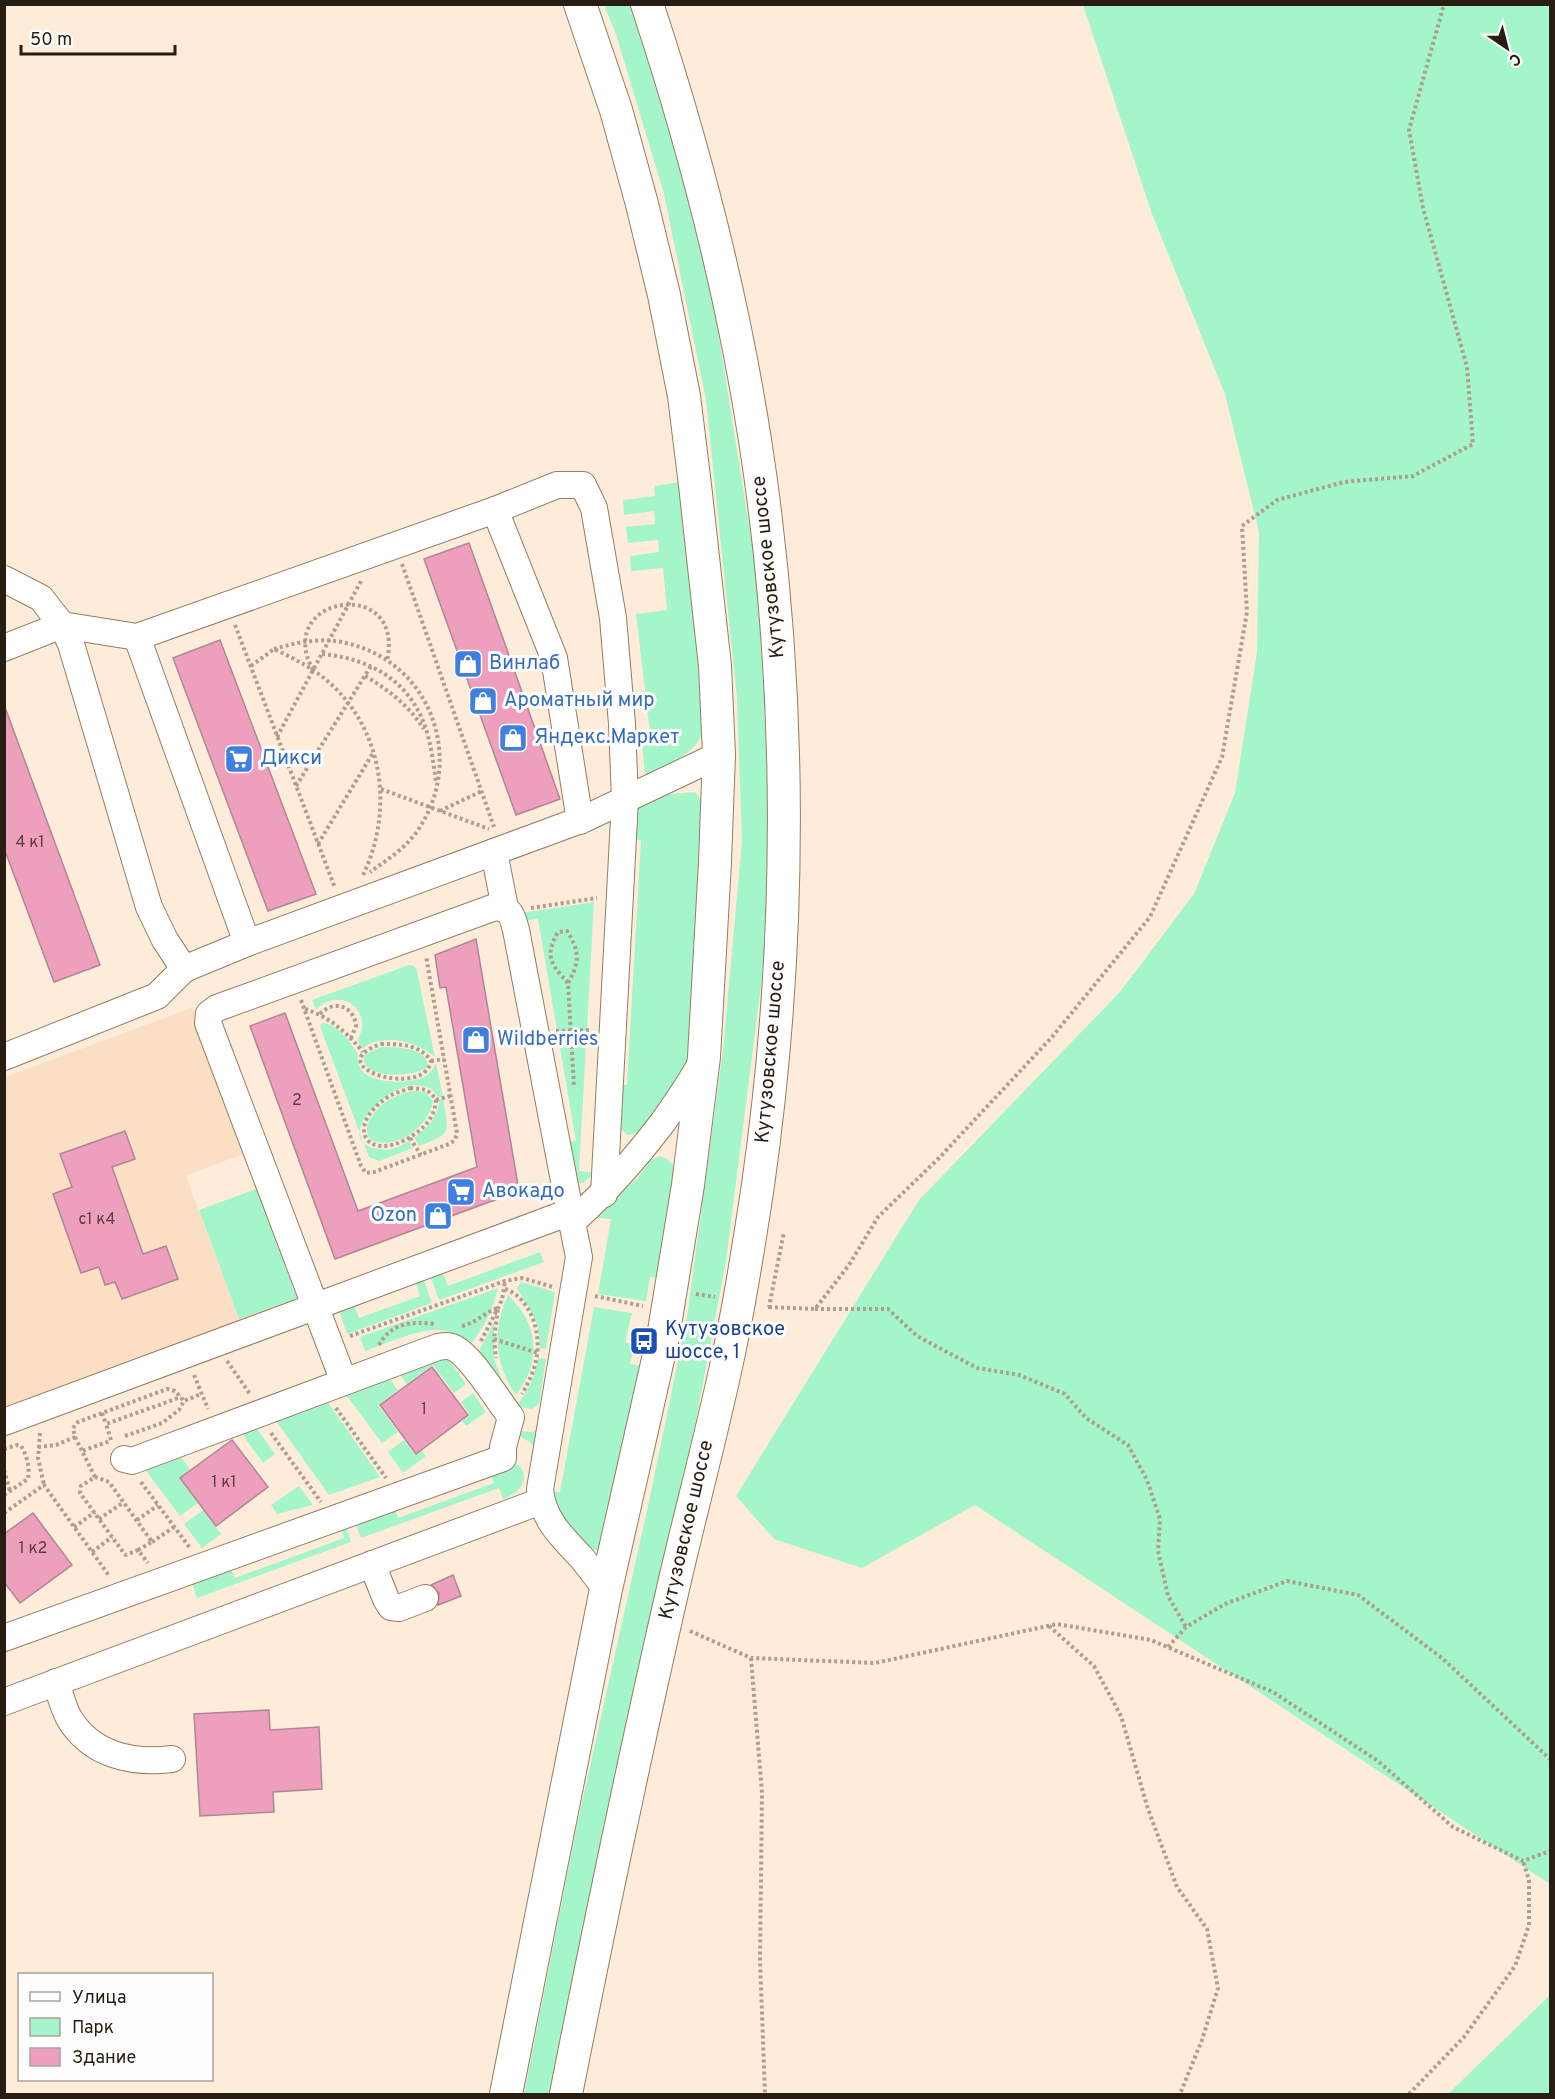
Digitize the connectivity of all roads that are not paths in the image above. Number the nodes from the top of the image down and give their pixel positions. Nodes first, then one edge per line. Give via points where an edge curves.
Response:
1 (580, 4) edge
2 (646, 4) edge
3 (495, 510) junction
4 (4, 579) edge
5 (62, 625) junction
6 (137, 637) junction
7 (4, 648) edge
8 (719, 755) junction
9 (625, 800) junction
10 (580, 821) junction
11 (491, 841) junction
12 (508, 912) junction
13 (247, 942) junction
14 (184, 969) junction
15 (7, 1049) edge
16 (704, 1057) junction
17 (604, 1194) junction
18 (571, 1217) junction
19 (315, 1307) junction
20 (339, 1394) junction
21 (513, 1410) junction
22 (553, 1412) junction
23 (4, 1422) edge
24 (118, 1450) road end
25 (503, 1458) junction
26 (543, 1469) junction
27 (541, 1501) junction
28 (372, 1564) junction
29 (606, 1589) junction
30 (425, 1598) dead end
31 (4, 1638) edge
32 (56, 1682) junction
33 (4, 1702) edge
34 (172, 1759) dead end
35 (506, 2094) edge
36 (566, 2094) edge

1 - 8 main road via 642,204 684,396 714,666
2 - 36 main road, Кутузовское шоссе via 691,144 712,227 755,438 778,648 783,836 780,956 758,1187 731,1343 655,1666
3 - 6 lane
3 - 9 lane via 557,485 583,485 594,508 613,618
3 - 10 lane via 554,658
4 - 5 lane via 41,598
5 - 6 lane
5 - 7 lane
5 - 14 lane via 149,907
6 - 13 lane
8 - 9 lane
8 - 16 main road
9 - 10 lane
9 - 17 lane
10 - 11 lane
11 - 12 lane
11 - 13 lane via 342,908
12 - 18 lane
12 - 19 lane via 495,907 209,1014 208,1023
13 - 14 lane
14 - 15 lane via 157,996
16 - 17 lane via 691,1083
16 - 29 main road via 663,1337
17 - 18 lane
18 - 19 lane
18 - 22 lane via 579,1257 566,1290
19 - 20 lane
19 - 23 lane
20 - 21 lane via 448,1345 467,1358
20 - 24 lane via 266,1421 216,1430 132,1461
21 - 22 lane via 524,1421
21 - 25 lane
22 - 26 lane
25 - 26 lane via 516,1455
25 - 31 lane
26 - 27 lane
27 - 28 lane
27 - 29 lane via 554,1529
28 - 30 lane via 391,1607 399,1608
28 - 32 lane
29 - 35 main road
32 - 33 lane
32 - 34 lane via 68,1717 81,1734 102,1750 151,1762

